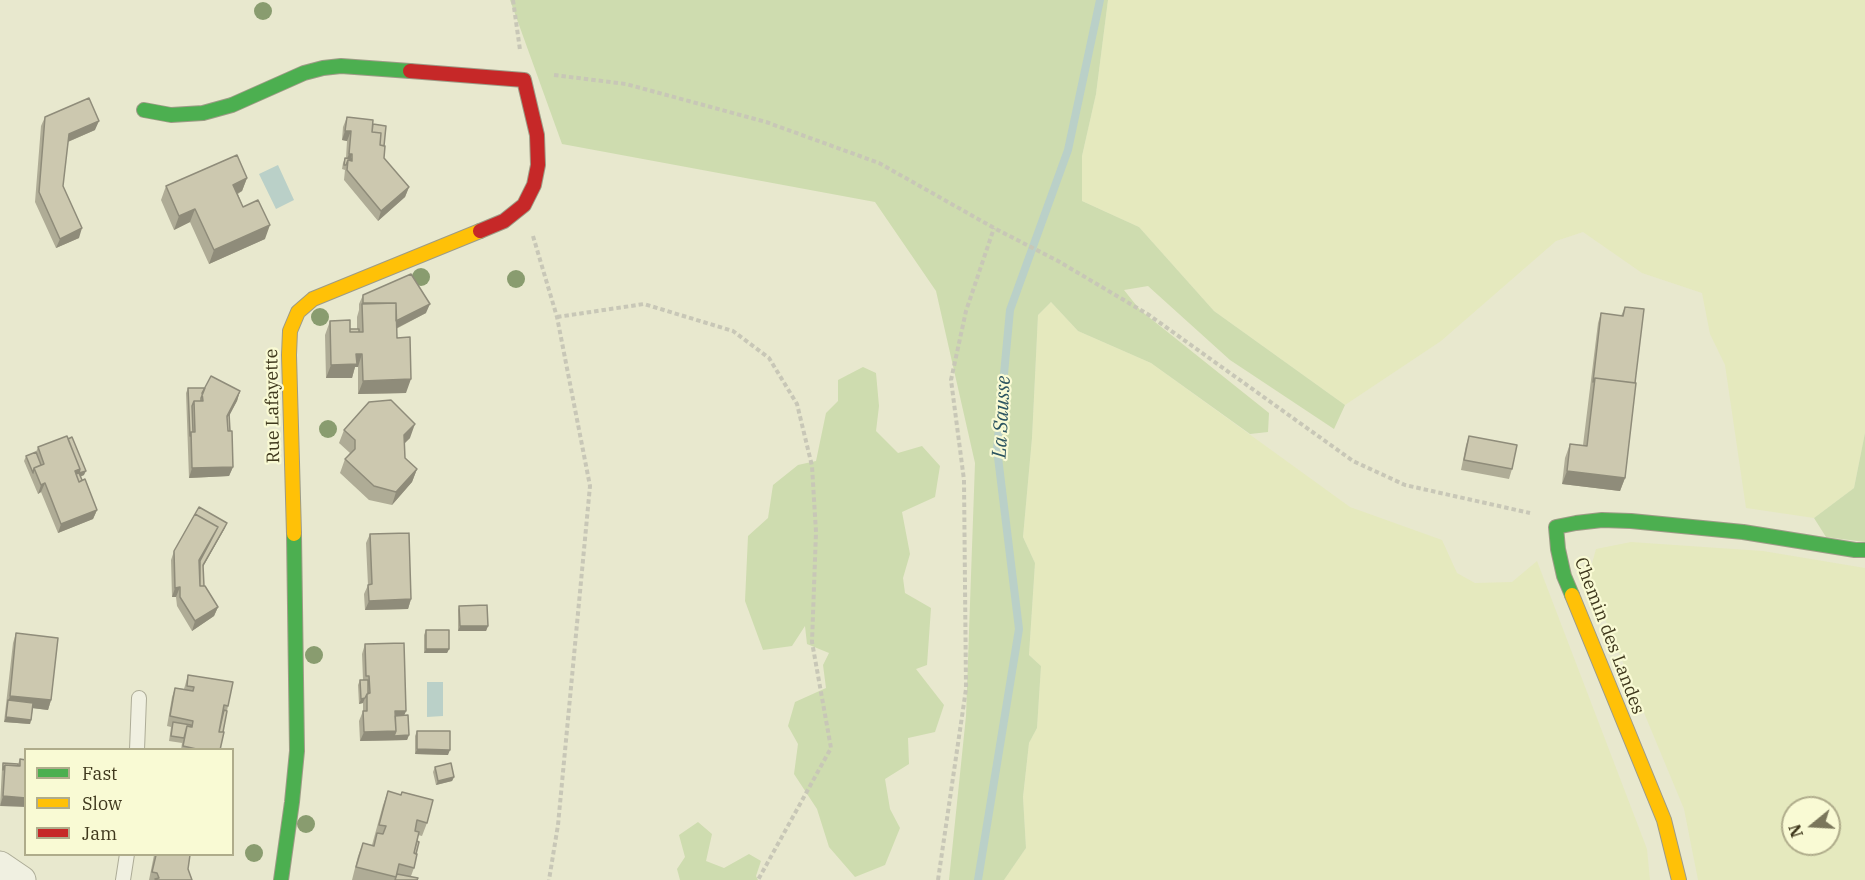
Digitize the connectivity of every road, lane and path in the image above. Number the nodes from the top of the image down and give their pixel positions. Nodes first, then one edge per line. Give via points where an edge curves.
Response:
1 (513, 0) edge
2 (524, 80) junction
3 (144, 110) dead end
4 (524, 205) junction
5 (994, 228) junction
6 (556, 317) junction
7 (1556, 527) junction
8 (1865, 550) edge
9 (139, 698) dead end
10 (137, 748) edge
11 (127, 856) edge
12 (0, 865) edge
13 (22, 880) edge
14 (123, 880) edge
15 (280, 880) edge
16 (549, 880) edge
17 (758, 880) edge
18 (938, 880) edge
19 (1679, 880) edge

1 - 2 path
2 - 3 street via 341,66 304,73 232,105 203,113 171,115
2 - 4 street via 537,135 538,165
2 - 5 path via 546,74 626,84 766,123 879,163
4 - 6 path
4 - 15 street, Rue Lafayette via 504,220 313,299 298,312 290,331 297,751
5 - 7 path via 1149,315 1353,461 1405,485 1529,513
5 - 18 path via 966,311 951,380 964,480 966,689
6 - 16 path via 590,486 558,825
6 - 17 path via 644,304 733,331 768,358 797,404 812,466 816,532 812,642 831,748
7 - 8 street via 1602,520 1631,521
7 - 19 street, Chemin des Landes via 1564,576 1664,820
9 - 10 lane
11 - 14 lane
12 - 13 street

